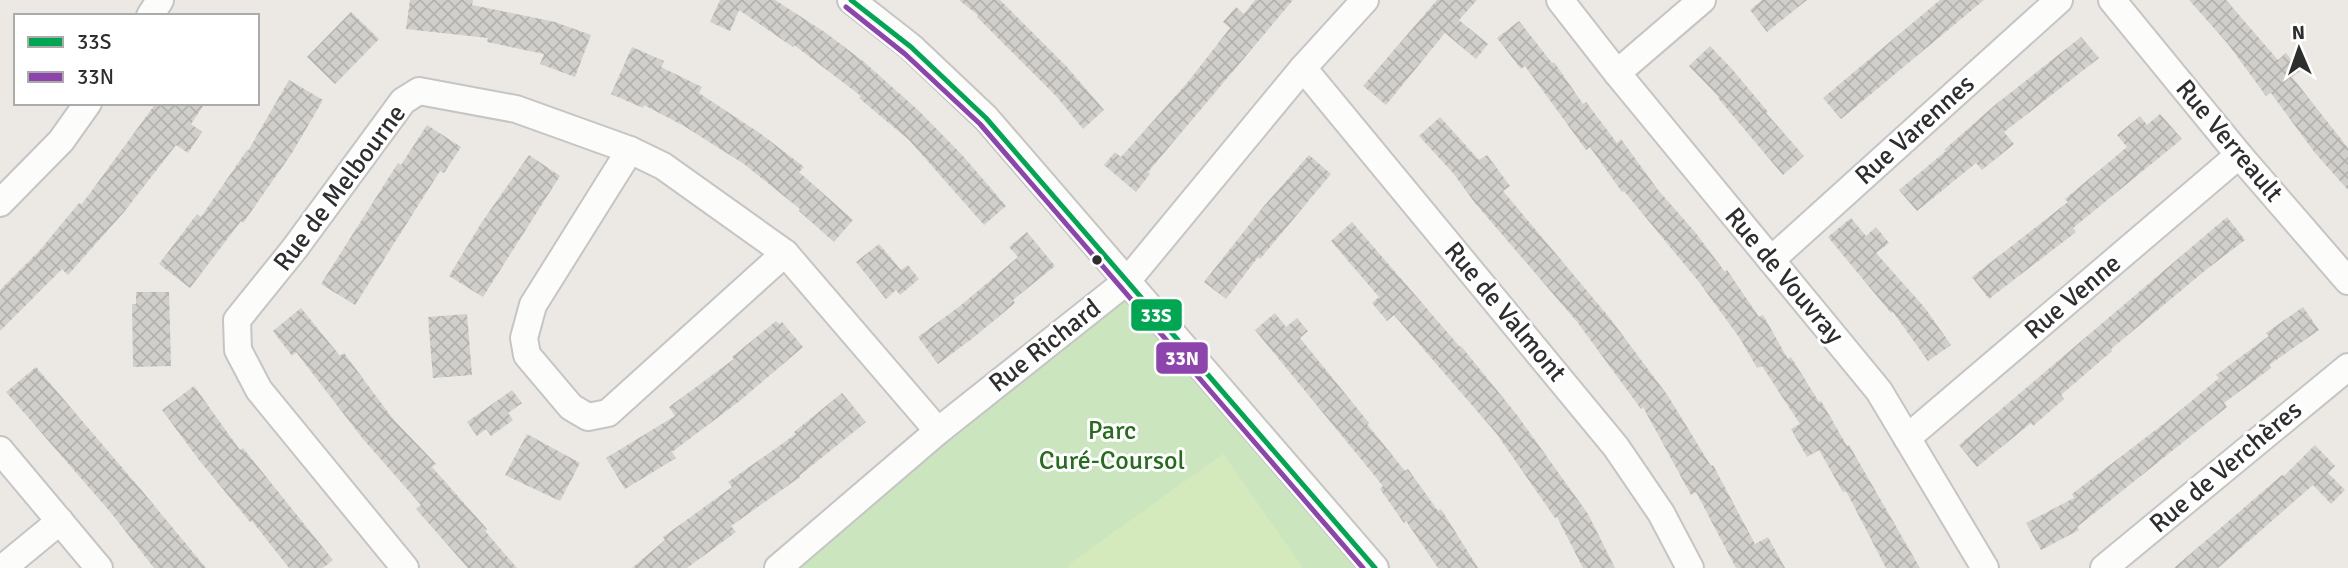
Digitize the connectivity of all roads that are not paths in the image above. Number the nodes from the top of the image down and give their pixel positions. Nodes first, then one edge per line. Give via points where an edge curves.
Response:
1 (851, 0) edge
2 (1365, 0) edge
3 (1560, 0) edge
4 (1702, 0) edge
5 (2059, 0) edge
6 (2112, 0) edge
7 (1303, 68) junction
8 (1617, 73) junction
9 (87, 105) edge
10 (630, 150) junction
11 (2239, 155) junction
12 (0, 203) edge
13 (785, 253) junction
14 (1771, 260) junction
15 (1127, 281) junction
16 (2348, 281) edge
17 (2348, 367) edge
18 (938, 430) junction
19 (1907, 438) junction
20 (0, 450) edge
21 (60, 522) junction
22 (3, 568) edge
23 (99, 568) edge
24 (405, 568) edge
25 (778, 568) edge
26 (1375, 568) edge
27 (1690, 568) edge
28 (1985, 568) edge
29 (2104, 568) edge

1 - 15 street via 911,47 986,118
2 - 7 street, Rue Richard
3 - 8 street, Rue de Vouvray
4 - 8 street
5 - 14 street, Rue Varennes
6 - 11 street, Rue Verreault
7 - 15 street, Rue Richard
7 - 27 street, Rue de Valmont via 1616,447 1661,513
8 - 14 street, Rue de Vouvray
9 - 12 street via 61,141
10 - 13 street, Rue de Melbourne via 663,166
10 - 13 street via 533,305 524,338 527,355 571,407 588,416 608,413
10 - 24 street, Rue de Melbourne via 516,109 419,90 403,101 237,320 238,350 259,390
11 - 16 street, Rue Verreault
11 - 19 street, Rue Venne
13 - 18 street, Rue de Melbourne
14 - 19 street, Rue de Vouvray via 1879,391
15 - 18 street, Rue Richard
15 - 26 street
17 - 29 street, Rue de Verchères
18 - 25 street, Rue Richard
19 - 28 street, Rue de Vouvray
20 - 21 street
21 - 22 street
21 - 23 street

